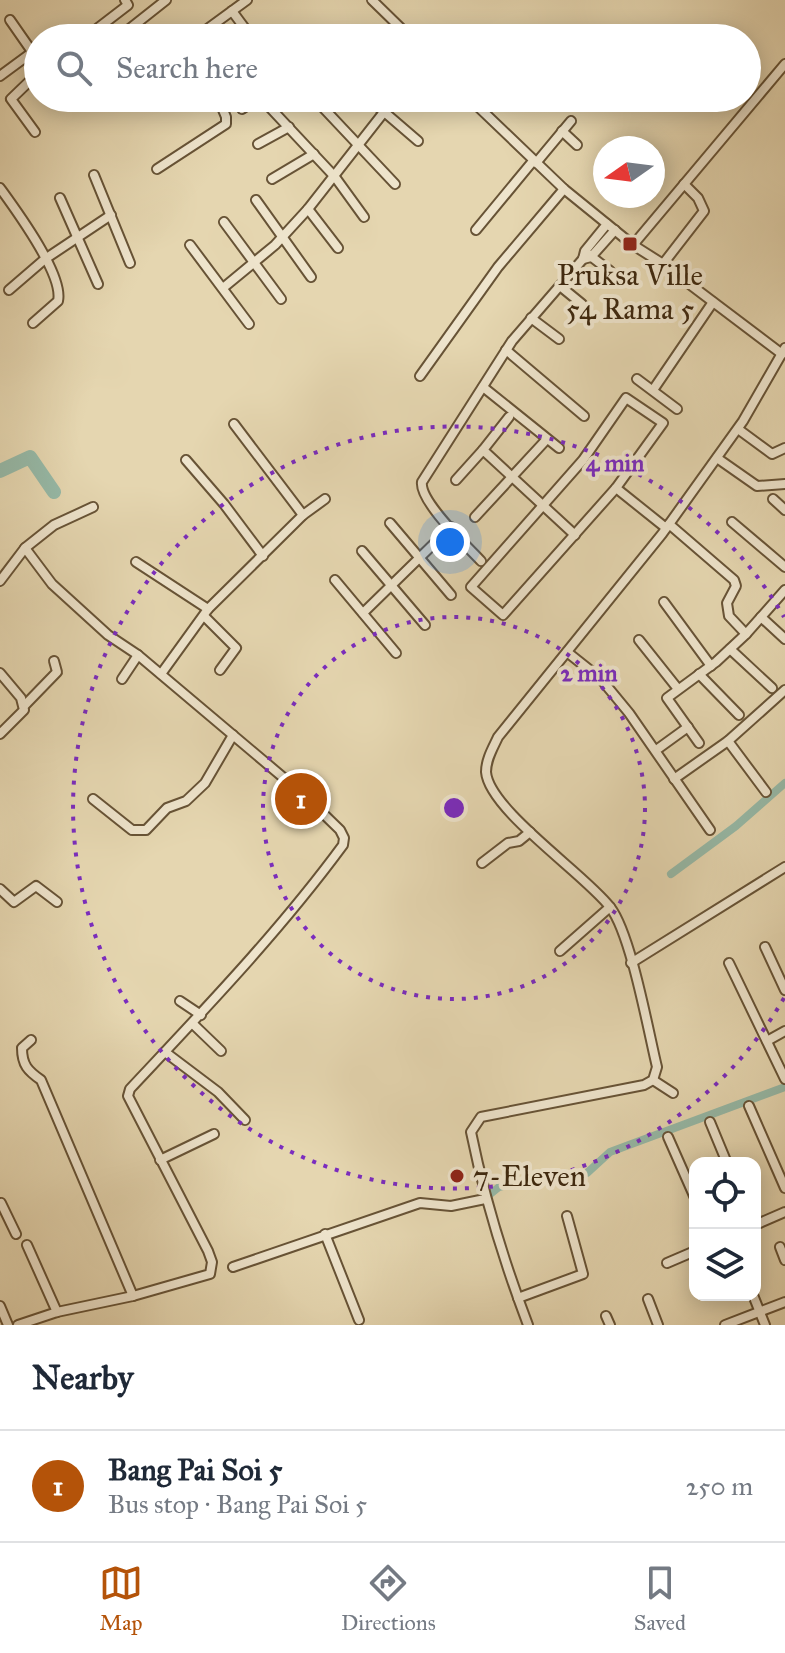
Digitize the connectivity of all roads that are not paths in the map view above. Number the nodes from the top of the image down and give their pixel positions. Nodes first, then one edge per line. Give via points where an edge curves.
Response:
1 (125, 0) edge
2 (166, 0) edge
3 (247, 0) edge
4 (372, 0) edge
5 (232, 11) junction
6 (10, 20) dead end
7 (103, 24) edge
8 (136, 24) edge
9 (214, 24) edge
10 (242, 24) edge
11 (397, 24) edge
12 (24, 37) edge
13 (24, 58) edge
14 (785, 64) edge
15 (0, 76) edge
16 (24, 86) edge
17 (761, 93) edge
18 (224, 112) edge
19 (274, 112) edge
20 (327, 112) edge
21 (383, 112) joint
22 (483, 112) edge
23 (745, 112) edge
24 (571, 121) dead end
25 (289, 127) junction
26 (562, 131) junction
27 (35, 132) dead end
28 (418, 141) dead end
29 (258, 144) dead end
30 (577, 145) dead end
31 (359, 146) junction
32 (314, 154) junction
33 (534, 162) junction
34 (157, 169) dead end
35 (94, 175) dead end
36 (335, 177) junction
37 (272, 179) dead end
38 (395, 184) dead end
39 (684, 184) junction
40 (0, 188) edge
41 (564, 189) junction
42 (60, 198) dead end
43 (256, 200) dead end
44 (308, 209) junction
45 (111, 215) junction
46 (364, 217) dead end
47 (224, 222) dead end
48 (611, 227) junction
49 (476, 230) dead end
50 (78, 237) junction
51 (283, 237) junction
52 (190, 245) dead end
53 (633, 245) junction
54 (338, 248) dead end
55 (586, 256) junction
56 (45, 259) junction
57 (130, 263) dead end
58 (254, 263) junction
59 (663, 264) junction
60 (610, 271) dead end
61 (311, 277) dead end
62 (98, 284) dead end
63 (560, 286) junction
64 (223, 288) junction
65 (9, 290) dead end
66 (281, 299) dead end
67 (713, 302) junction
68 (582, 304) dead end
69 (531, 318) junction
70 (33, 323) dead end
71 (249, 324) dead end
72 (559, 339) dead end
73 (506, 350) junction
74 (783, 351) edge
75 (420, 376) dead end
76 (637, 379) dead end
77 (483, 387) junction
78 (653, 390) junction
79 (677, 409) dead end
80 (584, 416) dead end
81 (509, 417) dead end
82 (234, 424) dead end
83 (738, 429) junction
84 (546, 440) dead end
85 (559, 448) dead end
86 (785, 448) edge
87 (483, 450) junction
88 (717, 458) junction
89 (186, 460) dead end
90 (512, 477) junction
91 (456, 480) dead end
92 (785, 484) edge
93 (616, 488) junction
94 (325, 499) dead end
95 (773, 499) dead end
96 (542, 503) junction
97 (93, 507) dead end
98 (785, 510) edge
99 (303, 515) junction
100 (475, 517) dead end
101 (732, 522) dead end
102 (390, 523) dead end
103 (667, 526) junction
104 (451, 527) junction
105 (575, 535) junction
106 (25, 548) junction
107 (362, 551) dead end
108 (263, 556) junction
109 (420, 557) junction
110 (481, 561) dead end
111 (136, 562) dead end
112 (785, 567) edge
113 (335, 580) dead end
114 (0, 581) edge
115 (391, 586) junction
116 (785, 590) edge
117 (451, 595) dead end
118 (664, 602) dead end
119 (206, 613) junction
120 (363, 613) junction
121 (761, 617) junction
122 (425, 625) dead end
123 (746, 634) junction
124 (785, 639) edge
125 (639, 640) dead end
126 (730, 649) junction
127 (567, 652) junction
128 (396, 653) dead end
129 (138, 655) junction
130 (54, 661) dead end
131 (711, 666) junction
132 (220, 670) dead end
133 (0, 673) edge
134 (161, 674) junction
135 (699, 674) junction
136 (122, 679) dead end
137 (772, 688) dead end
138 (678, 689) junction
139 (785, 690) edge
140 (24, 706) junction
141 (739, 715) dead end
142 (688, 727) junction
143 (0, 734) edge
144 (233, 735) junction
145 (728, 741) junction
146 (699, 743) dead end
147 (659, 748) dead end
148 (674, 779) junction
149 (766, 792) dead end
150 (93, 799) dead end
151 (710, 830) dead end
152 (530, 832) junction
153 (482, 863) dead end
154 (785, 867) edge
155 (0, 889) edge
156 (57, 902) dead end
157 (610, 907) junction
158 (765, 947) dead end
159 (560, 951) dead end
160 (631, 963) junction
161 (729, 963) dead end
162 (785, 990) edge
163 (180, 1001) dead end
164 (201, 1015) junction
165 (193, 1024) junction
166 (785, 1031) edge
167 (31, 1040) dead end
168 (767, 1041) junction
169 (221, 1051) dead end
170 (165, 1052) junction
171 (785, 1079) edge
172 (653, 1080) junction
173 (673, 1093) dead end
174 (749, 1106) dead end
175 (245, 1120) dead end
176 (710, 1122) dead end
177 (214, 1134) dead end
178 (668, 1137) dead end
179 (725, 1157) edge
180 (160, 1160) junction
181 (689, 1184) edge
182 (785, 1188) edge
183 (485, 1199) junction
184 (0, 1202) edge
185 (785, 1212) edge
186 (567, 1216) dead end
187 (761, 1222) edge
188 (16, 1234) dead end
189 (325, 1234) junction
190 (27, 1245) dead end
191 (780, 1247) dead end
192 (689, 1254) edge
193 (785, 1260) edge
194 (667, 1263) dead end
195 (233, 1267) dead end
196 (133, 1296) junction
197 (518, 1298) junction
198 (648, 1299) dead end
199 (755, 1301) edge
200 (785, 1302) edge
201 (0, 1306) edge
202 (57, 1312) junction
203 (760, 1313) junction
204 (359, 1320) dead end
205 (8, 1325) edge
206 (18, 1325) edge
207 (528, 1325) edge
208 (658, 1325) edge
209 (725, 1325) edge
210 (765, 1325) edge

1 - 7 street via 128,5
2 - 8 street
3 - 5 street
4 - 11 street
5 - 9 street
5 - 10 street
6 - 12 street
13 - 15 street
14 - 17 street
16 - 27 street via 11,99
18 - 34 street via 226,124
19 - 25 street
20 - 31 street
21 - 28 street
21 - 31 street
22 - 33 street
23 - 39 street
24 - 26 street
25 - 29 street
25 - 32 street
26 - 30 street
26 - 33 street
31 - 36 street
31 - 38 street
32 - 36 street
32 - 37 street
33 - 41 street
33 - 49 street
35 - 45 street
36 - 44 street
36 - 46 street
39 - 53 street
39 - 59 street via 704,211
40 - 56 street
41 - 48 street
41 - 75 street via 505,257
42 - 50 street
43 - 51 street
44 - 51 street
44 - 54 street
45 - 50 street
45 - 57 street
47 - 58 street
48 - 53 street
48 - 55 street
50 - 56 street
50 - 62 street
51 - 58 street
51 - 61 street
52 - 64 street
53 - 59 street
55 - 60 street
55 - 63 street
56 - 65 street
56 - 70 street via 59,298
58 - 64 street
58 - 66 street
59 - 67 street
63 - 68 street
63 - 69 street
64 - 71 street
67 - 74 street
67 - 78 street
69 - 72 street
69 - 73 street
73 - 77 street
73 - 80 street
74 - 83 street
76 - 78 street
77 - 85 street
77 - 104 street via 421,486
78 - 79 street
81 - 87 street
82 - 99 street
83 - 86 street via 772,454
83 - 88 street
84 - 90 street
87 - 90 street
87 - 91 street
88 - 92 street via 757,486
88 - 103 street
89 - 108 street
90 - 96 street
90 - 100 street
93 - 96 street via 663,423 626,398 583,460
93 - 103 street
93 - 105 street
94 - 99 street
95 - 98 street
96 - 105 street
96 - 105 street via 471,587 503,615
97 - 106 street via 54,525
99 - 108 street
101 - 112 street
102 - 109 street
103 - 123 street via 734,580 729,616
103 - 127 street
104 - 109 street
104 - 110 street
106 - 114 street
106 - 129 street via 52,584
107 - 115 street
108 - 119 street
109 - 115 street
109 - 117 street
111 - 119 street
113 - 120 street
115 - 120 street
115 - 122 street
116 - 121 street
118 - 131 street
119 - 132 street via 236,648
119 - 134 street
120 - 128 street
121 - 123 street
121 - 124 street
123 - 126 street
125 - 138 street
126 - 131 street
126 - 137 street
127 - 148 street via 601,679
127 - 152 street via 498,737 488,757 491,788
129 - 134 street
129 - 136 street
130 - 140 street via 57,672
131 - 135 street
133 - 140 street
134 - 144 street
135 - 138 street
135 - 141 street
138 - 142 street via 667,698
139 - 145 street
140 - 143 street
142 - 146 street
142 - 147 street
144 - 150 street via 205,783 186,801 167,808 146,830 132,830
144 - 164 street via 344,838 301,902
145 - 148 street
145 - 149 street
148 - 151 street
152 - 153 street
152 - 157 street
154 - 160 street
155 - 156 street via 14,902 36,886
157 - 159 street
157 - 160 street
158 - 162 street
160 - 172 street via 657,1067
161 - 168 street
163 - 164 street
164 - 165 street
165 - 169 street
165 - 170 street
166 - 168 street
167 - 196 street via 22,1048 22,1059 41,1080
168 - 171 street
170 - 175 street
170 - 180 street via 128,1096
172 - 173 street
172 - 183 street via 481,1117 471,1132
174 - 182 street
176 - 179 street
177 - 180 street
178 - 181 street
180 - 196 street via 212,1262 210,1274
183 - 189 street via 451,1206 420,1203
183 - 197 street
184 - 188 street
185 - 187 street
186 - 197 street via 583,1274
189 - 195 street
189 - 204 street
190 - 202 street
191 - 193 street
192 - 194 street
196 - 202 street
197 - 207 street
198 - 208 street
199 - 203 street
200 - 203 street
201 - 205 street
202 - 206 street
203 - 209 street
203 - 210 street

